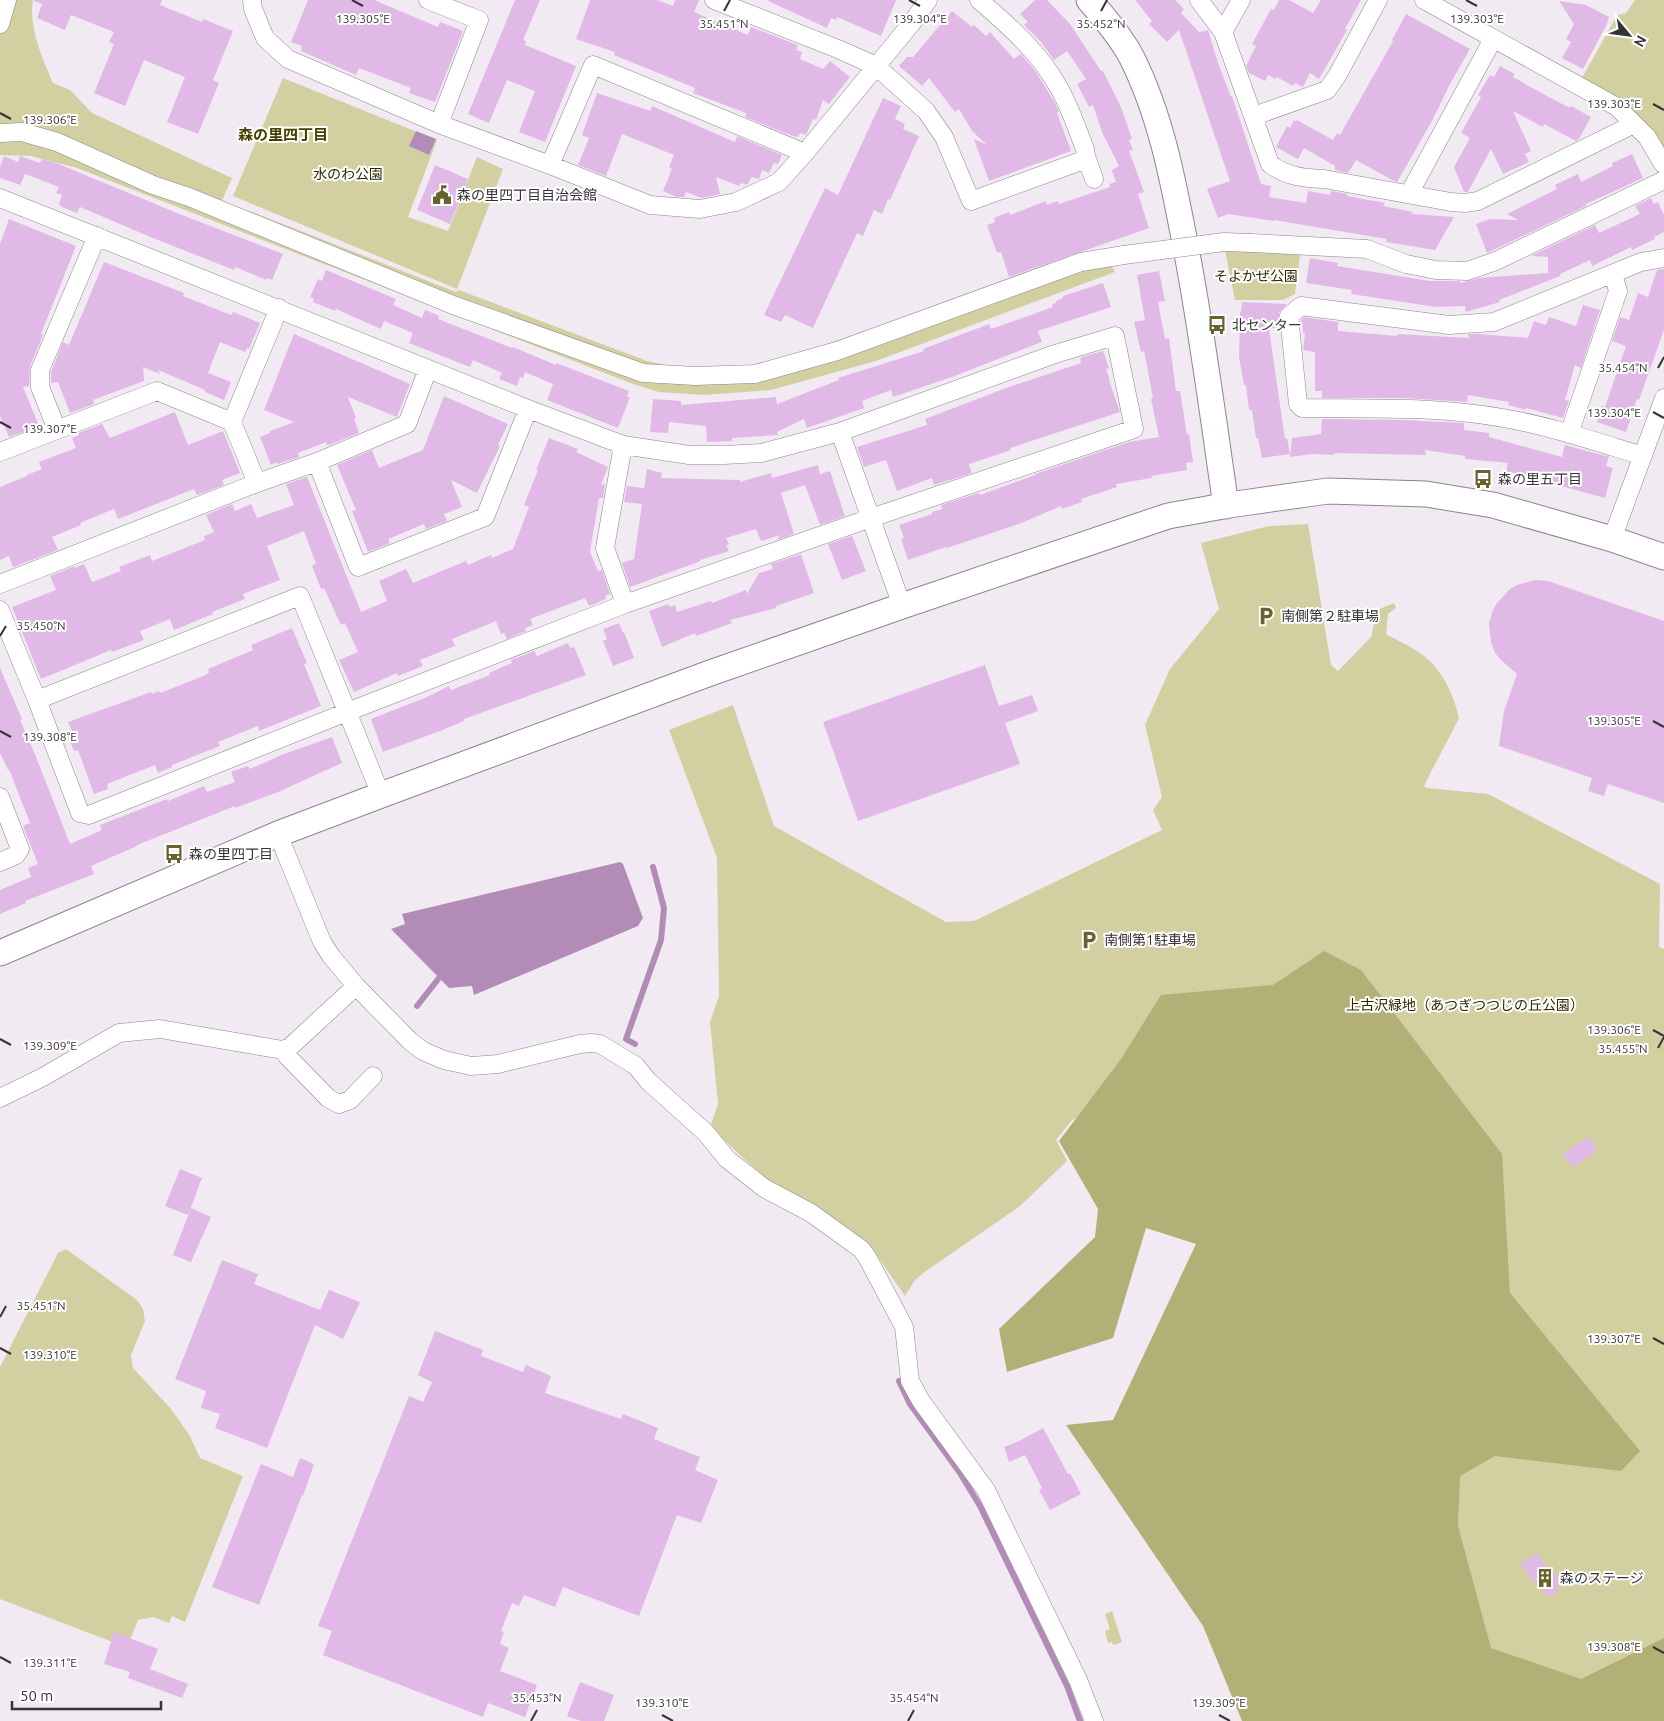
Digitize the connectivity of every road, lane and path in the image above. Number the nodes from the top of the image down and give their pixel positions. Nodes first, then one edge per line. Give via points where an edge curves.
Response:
1 (7, 0) edge
2 (252, 0) edge
3 (428, 0) edge
4 (714, 0) edge
5 (928, 0) edge
6 (979, 0) edge
7 (1089, 0) edge
8 (1199, 0) edge
9 (1241, 0) edge
10 (1378, 0) edge
11 (1424, 0) edge
12 (0, 24) edge
13 (1224, 32) junction
14 (1493, 39) junction
15 (876, 66) junction
16 (1254, 116) junction
17 (439, 124) junction
18 (1634, 124) junction
19 (0, 133) edge
20 (805, 152) junction
21 (1086, 156) junction
22 (550, 165) junction
23 (1664, 165) edge
24 (1094, 179) dead end
25 (1664, 180) edge
26 (1408, 194) junction
27 (0, 198) edge
28 (97, 236) junction
29 (1664, 258) edge
30 (1613, 274) junction
31 (279, 308) junction
32 (428, 369) junction
33 (1664, 398) edge
34 (528, 409) junction
35 (232, 422) junction
36 (57, 430) junction
37 (840, 432) junction
38 (1569, 434) junction
39 (623, 445) junction
40 (0, 452) edge
41 (1643, 456) junction
42 (317, 462) junction
43 (257, 483) junction
44 (1226, 506) junction
45 (871, 518) junction
46 (1612, 539) junction
47 (1664, 557) edge
48 (0, 584) edge
49 (625, 604) junction
50 (902, 606) junction
51 (0, 610) edge
52 (37, 700) junction
53 (347, 712) junction
54 (381, 795) junction
55 (0, 797) edge
56 (278, 834) junction
57 (0, 862) edge
58 (0, 953) edge
59 (356, 986) junction
60 (283, 1050) junction
61 (373, 1076) dead end
62 (0, 1098) edge
63 (1094, 1721) edge

1 - 12 street
2 - 17 street via 265,38 288,59
3 - 17 street via 479,20
4 - 15 street
5 - 15 street
6 - 21 street via 1022,38 1052,77 1060,89
7 - 44 street via 1108,21 1131,57 1154,110 1168,159 1195,296
8 - 13 street
9 - 13 street
10 - 16 street via 1327,90
11 - 14 street
13 - 16 street
14 - 18 street via 1617,107
14 - 26 street
15 - 20 street
15 - 21 street via 926,111 940,130 971,201 1081,161
16 - 26 street via 1270,164 1280,172
17 - 22 street
18 - 23 street via 1647,137
18 - 26 street via 1478,201 1451,202
19 - 25 street, bridge via 22,132 57,142 153,186 189,197 453,305 643,373 696,376 755,374 837,351 1081,262 1124,255 1224,242 1251,243 1367,249 1406,264 1466,271 1496,262
20 - 22 street via 779,182 736,202 700,209 650,205
20 - 22 street via 593,65
21 - 24 street
27 - 28 street
28 - 31 street
28 - 36 street via 40,370 40,387
29 - 30 street via 1641,262
30 - 38 street via 1618,291
30 - 38 street via 1494,322 1449,325 1301,306 1289,316 1298,404 1302,408 1443,410 1503,418
31 - 32 street
31 - 35 street
32 - 34 street
32 - 42 street via 407,424
33 - 41 street
34 - 39 street
34 - 42 street via 486,517 358,567
35 - 36 street via 157,391
35 - 43 street
36 - 40 street
37 - 39 street via 761,452 724,455 689,455
37 - 45 street
37 - 45 street via 1055,354 1115,336 1134,428
38 - 41 street
39 - 49 street via 605,548
41 - 46 street
42 - 43 street
43 - 48 street
44 - 46 street via 1328,491 1426,494 1493,505
44 - 50 street via 1168,516
45 - 49 street
45 - 50 street
46 - 47 street
49 - 53 street
50 - 54 street
51 - 52 street
52 - 53 street via 80,813 89,814
52 - 53 street via 300,596
53 - 54 street
54 - 56 street
55 - 57 street via 20,849 16,855
56 - 58 street
56 - 59 street via 322,942
59 - 60 street
59 - 63 street via 410,1041 444,1060 471,1066 498,1064 580,1044 600,1044 636,1066 648,1081 706,1133 727,1158 764,1188 811,1213 861,1249 904,1327 910,1381 986,1490 1078,1680
60 - 61 street via 328,1098 339,1104 350,1100
60 - 62 street via 160,1029 119,1033

